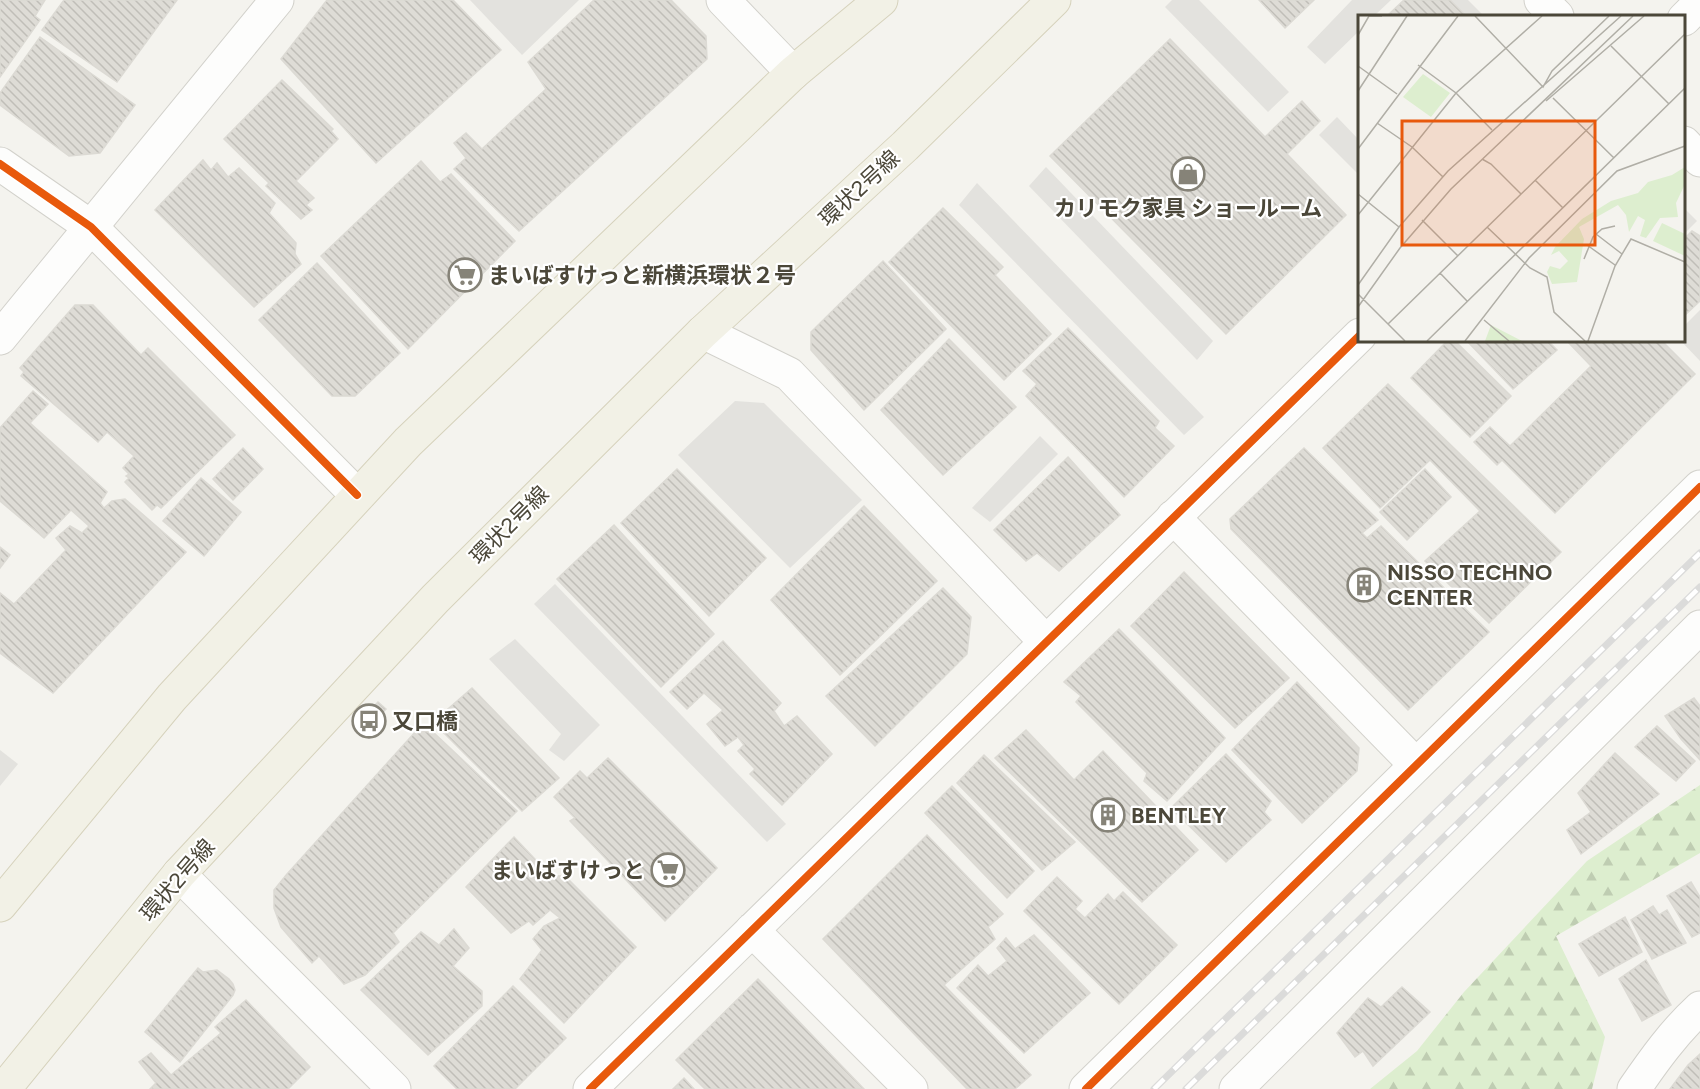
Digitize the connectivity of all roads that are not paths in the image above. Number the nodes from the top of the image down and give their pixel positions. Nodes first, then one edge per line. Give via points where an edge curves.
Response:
1 (277, 0) edge
2 (723, 0) edge
3 (881, 0) edge
4 (1054, 0) edge
5 (1540, 0) edge
6 (1700, 3) edge
7 (1556, 15) edge
8 (1685, 17) edge
9 (793, 73) junction
10 (1685, 145) edge
11 (1700, 160) edge
12 (0, 164) edge
13 (91, 227) junction
14 (703, 332) junction
15 (1358, 336) edge
16 (0, 338) edge
17 (1700, 487) edge
18 (357, 495) junction
19 (1173, 517) junction
20 (1700, 627) edge
21 (1046, 642) junction
22 (1416, 765) junction
23 (179, 874) junction
24 (0, 905) edge
25 (752, 930) junction
26 (1700, 1008) edge
27 (4, 1089) edge
28 (394, 1089) edge
29 (590, 1089) edge
30 (911, 1089) edge
31 (1086, 1089) edge
32 (1236, 1089) edge
33 (1635, 1089) edge

1 - 13 street
2 - 9 street
3 - 9 main road
4 - 14 main road, 環状2号線 via 905,146
5 - 7 street
6 - 8 street
9 - 18 main road
10 - 11 street
12 - 13 street
13 - 16 street
13 - 18 street
14 - 21 street via 789,374
14 - 23 main road, 環状2号線 via 435,599
15 - 19 street
17 - 22 street
18 - 24 main road via 172,697
19 - 21 street
19 - 22 street
20 - 32 street
21 - 25 street
22 - 31 street
23 - 27 main road, 環状2号線
23 - 28 street
25 - 29 street
25 - 30 street
26 - 33 street via 1659,1053

